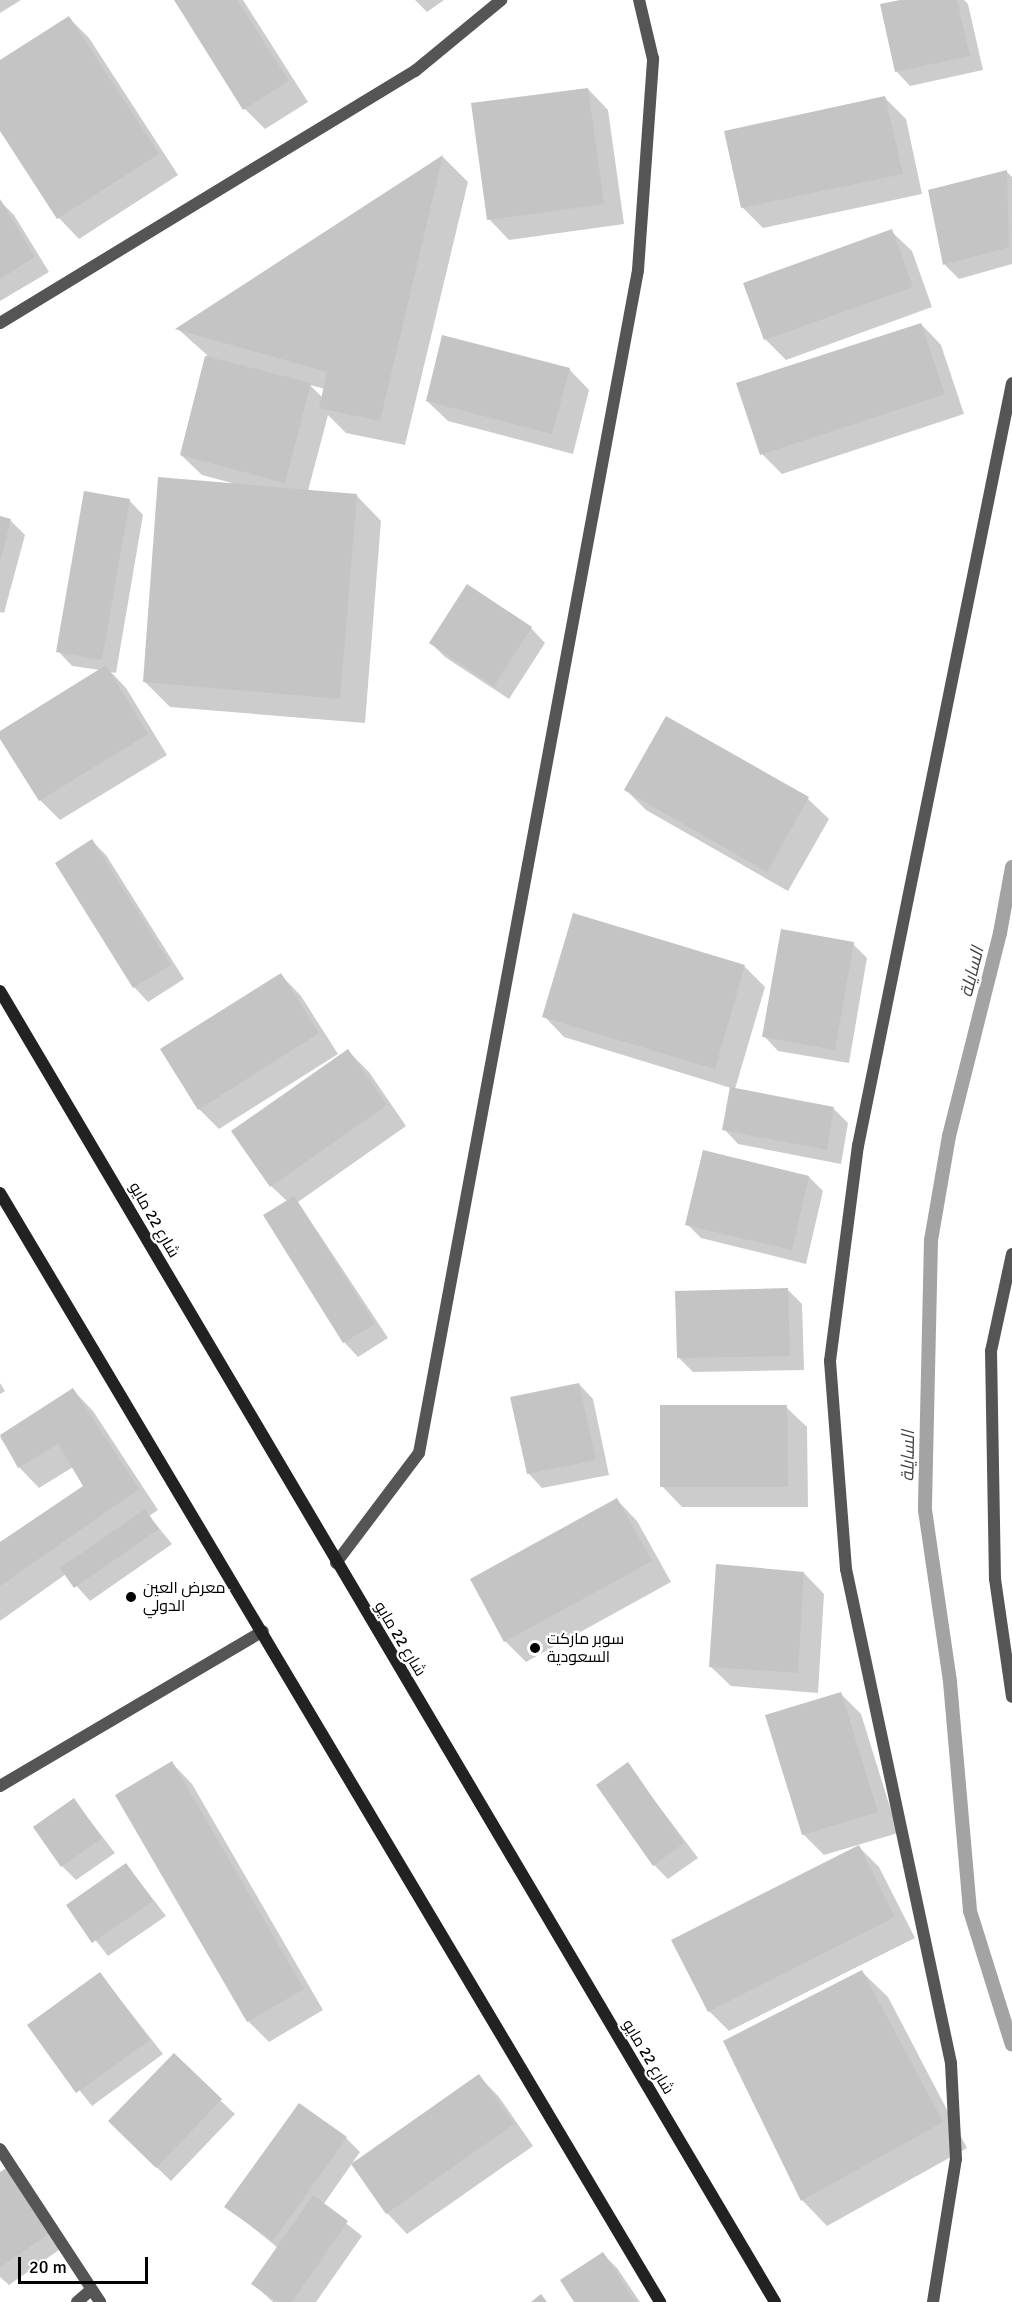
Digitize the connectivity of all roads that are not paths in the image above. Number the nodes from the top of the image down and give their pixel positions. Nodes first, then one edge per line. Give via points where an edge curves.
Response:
1 (501, 0) edge
2 (639, 0) edge
3 (0, 323) edge
4 (1012, 383) edge
5 (0, 991) edge
6 (0, 1193) edge
7 (1012, 1254) edge
8 (336, 1563) junction
9 (263, 1631) junction
10 (1012, 1697) edge
11 (0, 1786) edge
12 (0, 2148) edge
13 (91, 2290) junction
14 (77, 2302) edge
15 (100, 2302) edge
16 (660, 2302) edge
17 (775, 2302) edge
18 (933, 2302) edge

1 - 3 street via 415,71
2 - 8 street via 653,60 638,270 419,1453
4 - 18 street via 858,1146 830,1361 846,1569 951,2063 956,2159
5 - 8 main road, شارع 22 مايو
6 - 9 main road
7 - 10 street via 991,1351 995,1579
8 - 17 main road, شارع 22 مايو
9 - 11 street
9 - 16 main road
12 - 13 street
13 - 14 street
13 - 15 street

